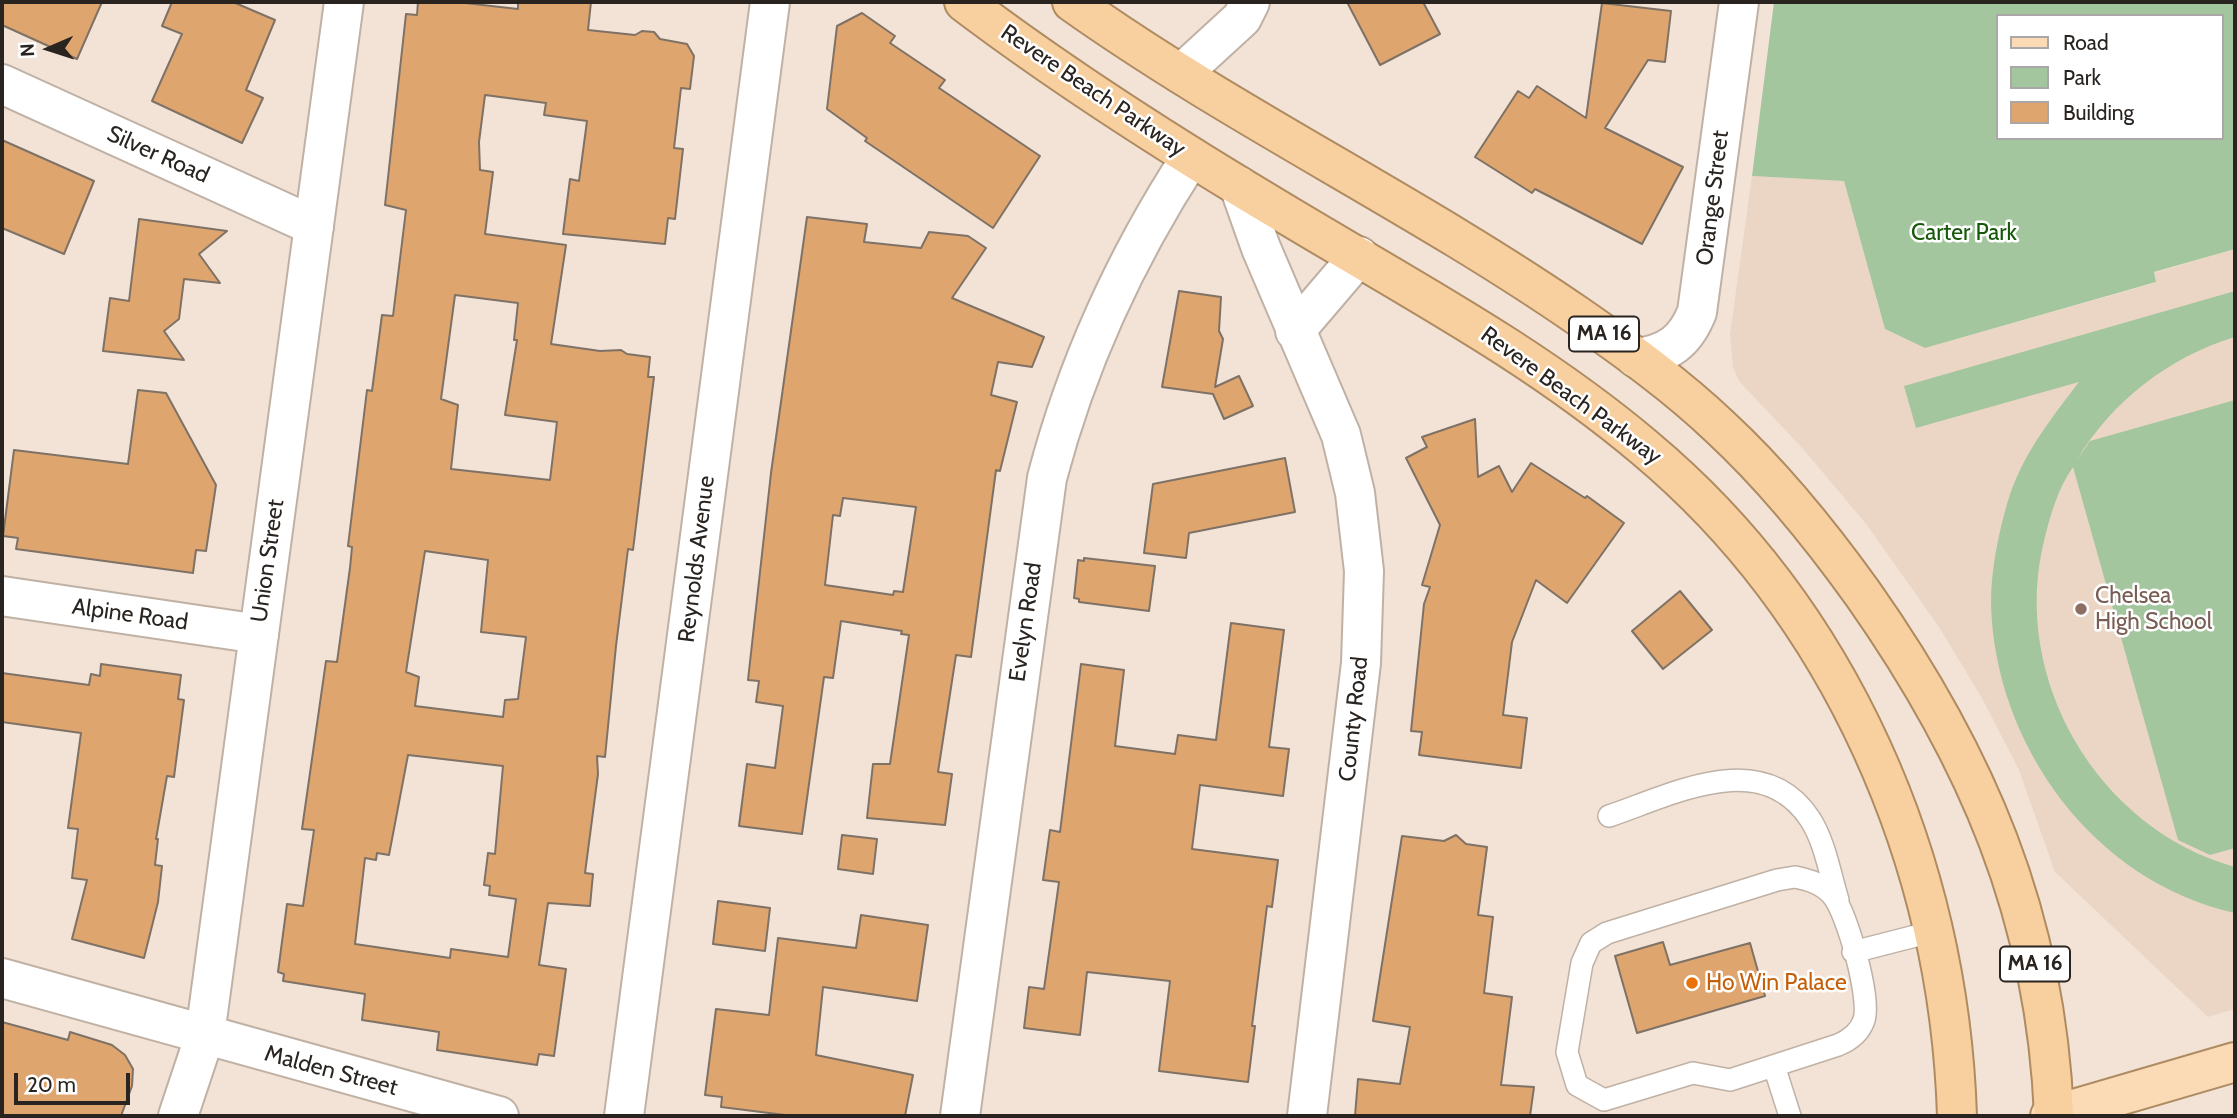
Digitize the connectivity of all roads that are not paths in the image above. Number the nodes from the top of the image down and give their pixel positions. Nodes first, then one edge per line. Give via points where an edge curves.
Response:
1 (344, 2) edge
2 (770, 2) edge
3 (964, 2) edge
4 (1072, 2) edge
5 (1250, 2) edge
6 (1739, 2) edge
7 (1181, 74) junction
8 (2, 84) edge
9 (1191, 157) junction
10 (1238, 186) junction
11 (313, 226) junction
12 (1359, 256) junction
13 (1296, 331) junction
14 (1636, 358) junction
15 (2, 596) edge
16 (259, 634) junction
17 (1609, 816) dead end
18 (1843, 915) junction
19 (1935, 931) junction
20 (1853, 952) junction
21 (2, 978) edge
22 (205, 1035) junction
23 (2235, 1062) edge
24 (1774, 1066) junction
25 (178, 1116) edge
26 (499, 1116) edge
27 (624, 1116) edge
28 (960, 1116) edge
29 (1307, 1116) edge
30 (1790, 1116) edge
31 (1957, 1116) edge
32 (2053, 1116) edge

1 - 11 street, Union Street
2 - 27 street, Reynolds Avenue
3 - 9 highway, Revere Beach Parkway / MA 16
4 - 7 highway, MA 16
5 - 7 street via 1242,18
6 - 14 street, Orange Street via 1697,312 1686,336 1676,345
7 - 14 highway, MA 16 via 1520,277
8 - 11 street, Silver Road
9 - 10 highway, Revere Beach Parkway / MA 16
9 - 28 street, Evelyn Road via 1109,302 1069,402 1047,478
10 - 12 highway, Revere Beach Parkway / MA 16
10 - 13 street, County Road
11 - 16 street, Union Street
12 - 13 street
12 - 19 highway, Revere Beach Parkway / MA 16 via 1469,322 1581,398 1667,467 1742,544 1801,623 1856,716 1909,837
13 - 29 street, County Road via 1341,435 1355,493 1364,571 1361,663
14 - 32 highway, MA 16 via 1717,424 1795,507 1882,621 1945,725 1992,819 2025,920 2046,1017
15 - 16 street, Alpine Road
16 - 22 street, Union Street
17 - 18 lane via 1717,780 1746,779 1765,785 1785,794 1810,818
18 - 20 lane
18 - 24 lane via 1835,898 1821,886 1786,878 1606,933 1586,952 1567,1052 1577,1085 1604,1100 1693,1073 1730,1080
19 - 20 lane
19 - 31 highway, Revere Beach Parkway / MA 16 via 1953,1046
20 - 24 lane via 1866,1004 1861,1026 1846,1042
21 - 22 street, Malden Street
22 - 25 street, Union Street
22 - 26 street, Malden Street
23 - 32 main road
24 - 30 lane

